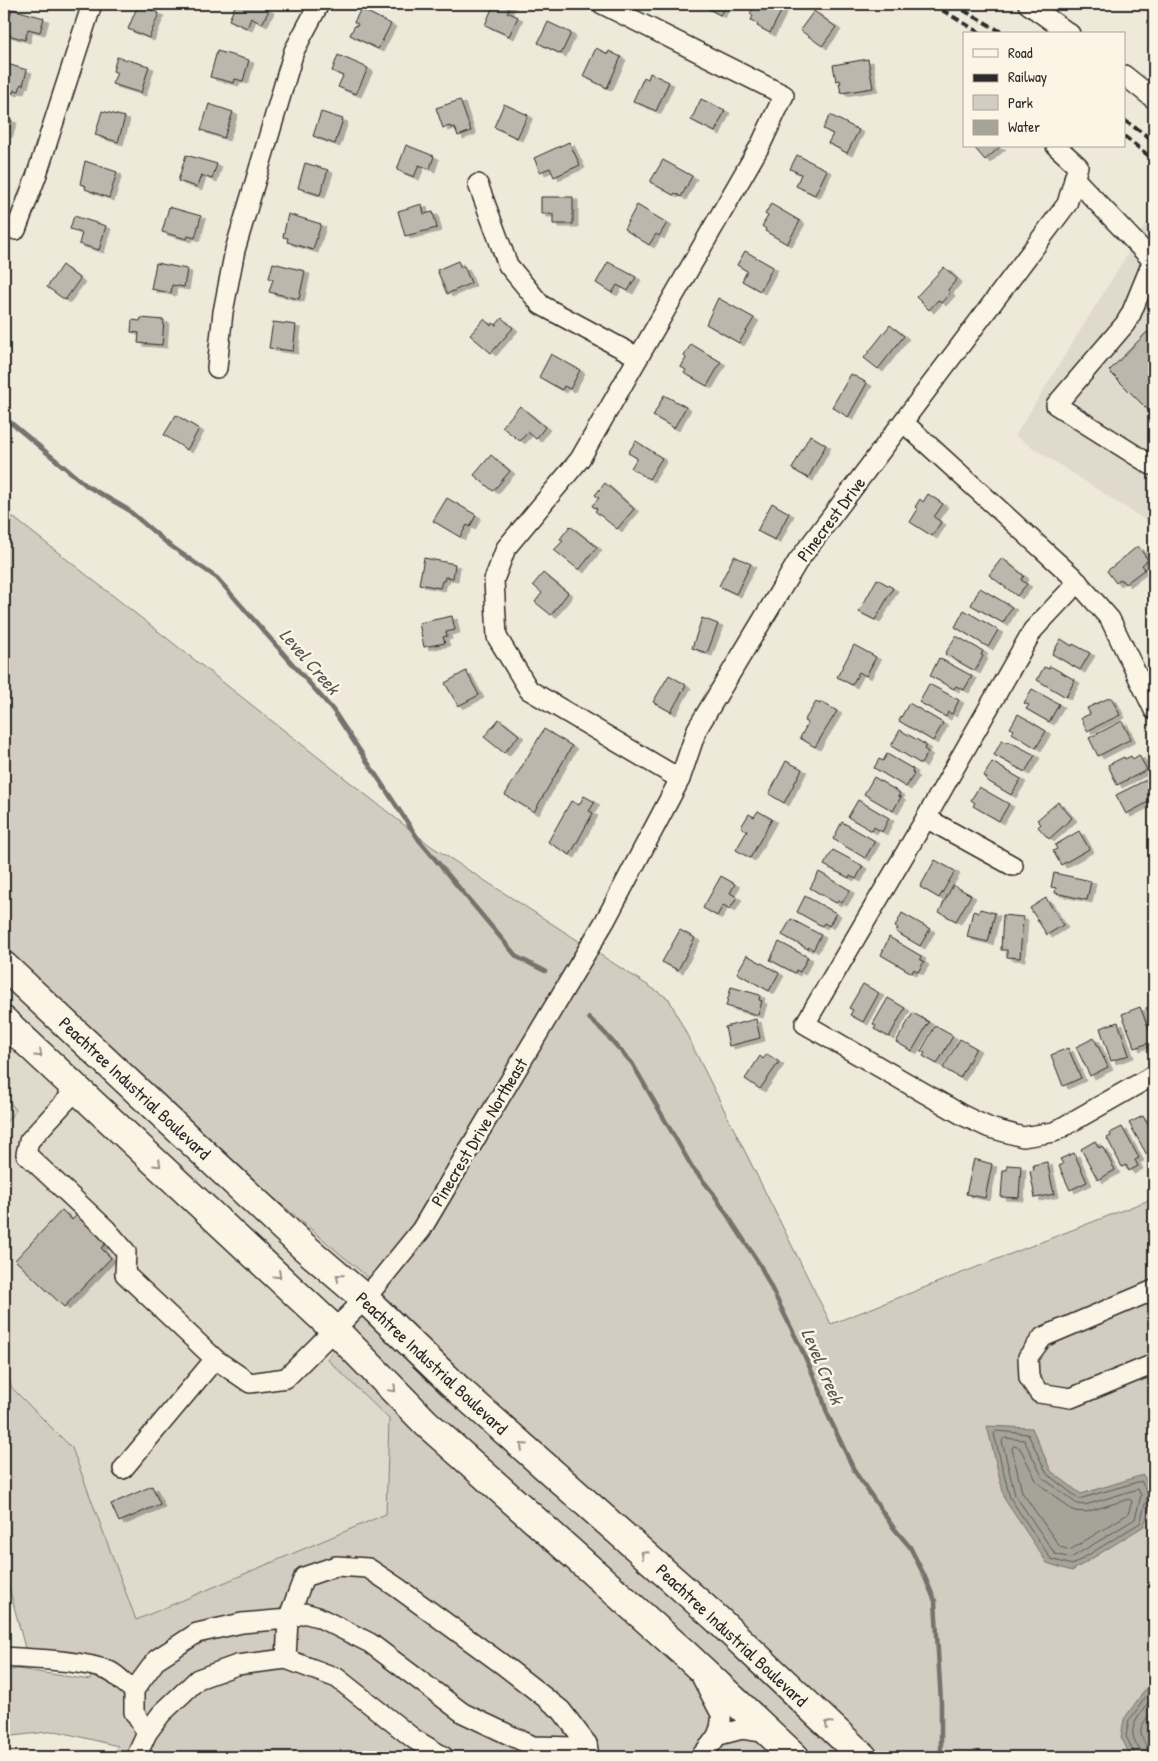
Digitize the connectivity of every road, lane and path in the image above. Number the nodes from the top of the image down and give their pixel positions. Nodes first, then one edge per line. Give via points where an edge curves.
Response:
1 (92, 4) edge
2 (319, 4) edge
3 (602, 4) edge
4 (1028, 4) edge
5 (1067, 32) edge
6 (1126, 77) edge
7 (1154, 99) edge
8 (1058, 148) edge
9 (1074, 178) junction
10 (478, 184) dead end
11 (16, 230) dead end
12 (1154, 261) edge
13 (638, 357) junction
14 (217, 368) dead end
15 (904, 422) junction
16 (1154, 463) edge
17 (1078, 582) junction
18 (1154, 710) edge
19 (680, 779) junction
20 (926, 818) junction
21 (1013, 866) dead end
22 (605, 921) joint
23 (4, 966) edge
24 (4, 1021) edge
25 (1154, 1075) edge
26 (78, 1089) junction
27 (1154, 1290) edge
28 (365, 1299) junction
29 (335, 1330) junction
30 (215, 1359) junction
31 (1154, 1364) edge
32 (123, 1469) dead end
33 (288, 1619) junction
34 (4, 1657) edge
35 (286, 1659) junction
36 (694, 1662) junction
37 (134, 1690) junction
38 (147, 1733) junction
39 (770, 1733) junction
40 (719, 1735) junction
41 (588, 1751) edge
42 (136, 1757) edge
43 (444, 1757) edge
44 (700, 1757) edge
45 (795, 1757) edge
46 (863, 1757) edge

1 - 11 street
2 - 14 street via 294,50 235,250 223,312
3 - 13 street via 784,94 761,144
4 - 5 street
6 - 7 street
8 - 9 street, Pinecrest Drive via 1078,166
9 - 12 street
9 - 15 street, Pinecrest Drive via 1067,204
10 - 13 street via 508,265 541,304
12 - 16 street via 1125,324 1056,405
13 - 19 street via 580,458 506,548 494,580 497,637 529,690
15 - 17 street
15 - 19 street, Pinecrest Drive via 798,561 697,729
17 - 18 street via 1110,619
17 - 20 street via 1033,630
19 - 22 street, Pinecrest Drive
20 - 21 street
20 - 25 street via 805,1024 964,1116 1022,1137 1054,1132
22 - 28 street, Pinecrest Drive Northeast via 421,1230
28 -> 23 highway, Peachtree Industrial Boulevard via 303,1246
24 -> 26 highway
26 -> 29 highway
26 - 30 street, Pinecrest Drive Northeast via 29,1141 26,1154 126,1252 125,1274
27 - 31 street via 1043,1337 1028,1357 1029,1378 1039,1393 1071,1398
28 - 29 street, Pinecrest Drive Northeast
46 -> 28 highway, Peachtree Industrial Boulevard via 709,1612 459,1390
29 - 30 street, Pinecrest Drive Northeast via 286,1378 250,1383
29 -> 36 highway via 426,1423
30 - 32 street
33 - 35 street
33 - 37 street via 242,1623 197,1634 157,1659
33 - 41 street via 304,1613 370,1643 463,1713 533,1746 575,1747
33 - 41 street via 304,1577 336,1566 368,1568 560,1710
34 - 37 street via 86,1664 111,1672
35 - 38 street via 237,1665 198,1679 161,1714
35 - 43 street via 337,1678 414,1739
36 - 39 highway
36 - 40 street via 721,1714
37 - 38 street via 134,1712
38 - 42 street
39 - 40 street via 742,1729
39 - 45 highway
40 - 44 street

